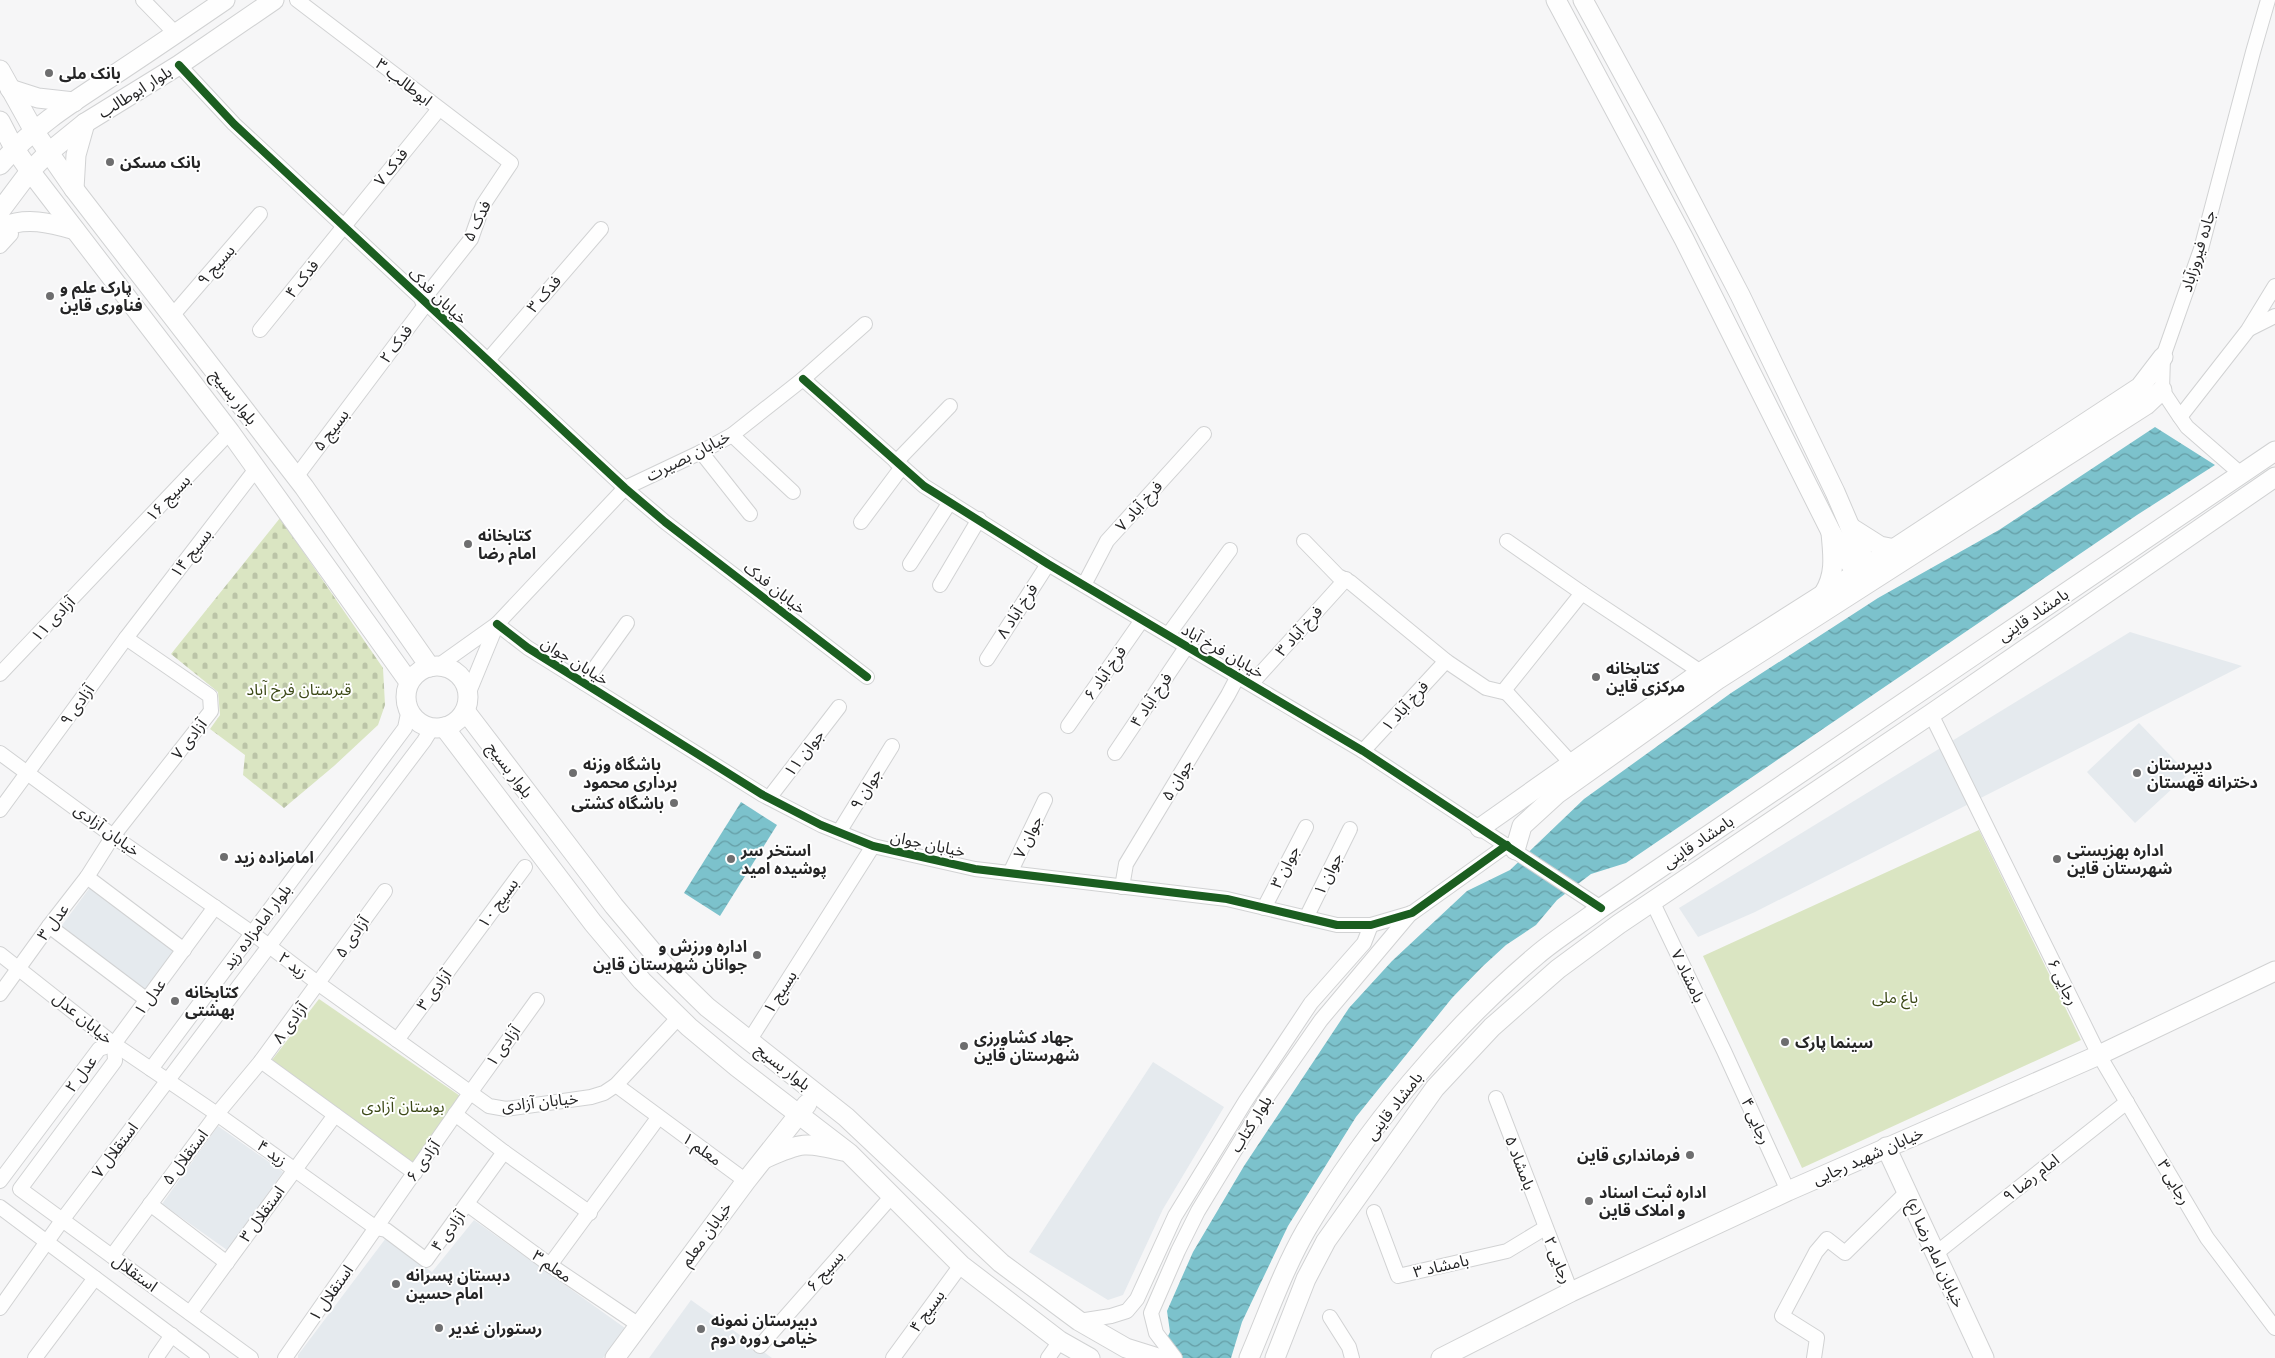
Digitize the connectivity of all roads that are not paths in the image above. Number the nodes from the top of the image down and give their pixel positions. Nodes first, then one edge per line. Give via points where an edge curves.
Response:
1 (143, 0) edge
2 (225, 0) edge
3 (274, 0) edge
4 (297, 0) edge
5 (1556, 0) edge
6 (1583, 0) edge
7 (2268, 0) edge
8 (176, 34) junction
9 (178, 65) junction
10 (0, 70) edge
11 (10, 89) junction
12 (74, 102) junction
13 (439, 109) junction
14 (0, 121) edge
15 (85, 123) junction
16 (34, 131) junction
17 (14, 148) junction
18 (48, 153) junction
19 (511, 163) joint
20 (0, 165) edge
21 (30, 171) junction
22 (74, 189) junction
23 (0, 211) edge
24 (260, 214) dead end
25 (343, 226) junction
26 (601, 229) dead end
27 (75, 230) junction
28 (5, 231) edge
29 (0, 246) edge
30 (2275, 286) edge
31 (424, 302) junction
32 (172, 316) junction
33 (2275, 316) edge
34 (865, 324) dead end
35 (260, 330) dead end
36 (2248, 330) junction
37 (2163, 357) junction
38 (488, 360) junction
39 (803, 379) junction
40 (366, 384) joint
41 (2162, 390) junction
42 (950, 406) dead end
43 (2180, 417) junction
44 (230, 432) junction
45 (1204, 434) dead end
46 (732, 435) junction
47 (2275, 451) edge
48 (701, 452) junction
49 (899, 465) junction
50 (256, 469) junction
51 (2241, 474) junction
52 (296, 477) junction
53 (2275, 477) edge
54 (625, 488) junction
55 (793, 492) dead end
56 (950, 502) junction
57 (750, 514) dead end
58 (979, 519) junction
59 (861, 522) dead end
60 (1850, 527) junction
61 (1831, 532) junction
62 (1304, 541) dead end
63 (1506, 541) dead end
64 (1895, 549) junction
65 (1230, 550) dead end
66 (105, 564) joint
67 (910, 564) dead end
68 (1048, 564) junction
69 (1865, 577) junction
70 (1346, 580) junction
71 (940, 585) dead end
72 (1084, 585) junction
73 (1582, 593) junction
74 (1824, 593) junction
75 (1142, 620) junction
76 (2026, 620) junction
77 (627, 623) dead end
78 (497, 624) junction
79 (1168, 635) junction
80 (126, 638) junction
81 (2039, 638) junction
82 (1187, 646) junction
83 (987, 659) dead end
84 (1446, 661) junction
85 (434, 666) junction
86 (1701, 672) junction
87 (0, 674) edge
88 (1238, 676) junction
89 (867, 677) dead end
90 (409, 682) junction
91 (584, 683) junction
92 (1252, 684) junction
93 (469, 692) junction
94 (1507, 693) junction
95 (840, 707) dead end
96 (410, 709) junction
97 (466, 712) junction
98 (1931, 714) junction
99 (1068, 726) dead end
100 (438, 728) junction
101 (892, 746) dead end
102 (1363, 751) junction
103 (0, 753) edge
104 (1115, 753) dead end
105 (1572, 764) junction
106 (29, 772) junction
107 (769, 798) junction
108 (1045, 800) dead end
109 (0, 810) edge
110 (1306, 826) dead end
111 (1480, 828) junction
112 (1350, 829) dead end
113 (839, 832) junction
114 (113, 836) junction
115 (873, 846) junction
116 (1511, 848) junction
117 (525, 867) dead end
118 (1010, 873) junction
119 (88, 877) junction
120 (1122, 887) junction
121 (385, 891) dead end
122 (1652, 901) junction
123 (215, 907) junction
124 (1264, 908) junction
125 (1601, 908) junction
126 (1412, 913) junction
127 (1306, 918) junction
128 (1371, 925) junction
129 (49, 926) junction
130 (252, 933) junction
131 (472, 939) joint
132 (268, 946) junction
133 (184, 950) junction
134 (0, 954) edge
135 (20, 968) junction
136 (2275, 970) edge
137 (319, 984) junction
138 (0, 994) edge
139 (147, 1000) junction
140 (537, 1000) dead end
141 (679, 1017) junction
142 (397, 1040) junction
143 (749, 1040) junction
144 (114, 1044) junction
145 (1724, 1052) joint
146 (2099, 1055) junction
147 (261, 1062) junction
148 (151, 1069) junction
149 (167, 1080) junction
150 (616, 1085) junction
151 (470, 1093) junction
152 (816, 1094) junction
153 (1496, 1098) dead end
154 (2127, 1102) junction
155 (217, 1114) junction
156 (455, 1114) junction
157 (800, 1114) junction
158 (334, 1115) junction
159 (658, 1118) junction
160 (1886, 1147) junction
161 (504, 1152) junction
162 (850, 1153) junction
163 (763, 1159) junction
164 (295, 1170) junction
165 (415, 1173) junction
166 (0, 1181) edge
167 (746, 1181) junction
168 (20, 1189) joint
169 (1788, 1191) junction
170 (1907, 1192) junction
171 (891, 1197) junction
172 (150, 1204) junction
173 (467, 1204) junction
174 (0, 1207) edge
175 (1374, 1212) dead end
176 (590, 1213) junction
177 (63, 1219) junction
178 (376, 1228) junction
179 (1545, 1228) junction
180 (48, 1242) junction
181 (1935, 1254) junction
182 (112, 1256) junction
183 (226, 1263) junction
184 (961, 1265) junction
185 (550, 1266) junction
186 (1288, 1269) junction
187 (95, 1278) junction
188 (1306, 1279) junction
189 (1142, 1290) junction
190 (1571, 1292) junction
191 (1156, 1298) junction
192 (0, 1308) edge
193 (190, 1314) junction
194 (1330, 1318) dead end
195 (1079, 1321) junction
196 (639, 1325) junction
197 (2275, 1328) edge
198 (172, 1335) junction
199 (1060, 1341) junction
200 (760, 1346) dead end
201 (1461, 1353) edge
202 (35, 1358) edge
203 (156, 1358) edge
204 (202, 1358) edge
205 (251, 1358) edge
206 (285, 1358) edge
207 (615, 1358) edge
208 (893, 1358) edge
209 (1048, 1358) edge
210 (1090, 1358) edge
211 (1158, 1358) edge
212 (1175, 1358) edge
213 (1249, 1358) edge
214 (1275, 1358) edge
215 (1352, 1358) edge
216 (1441, 1358) edge
217 (1814, 1358) edge
218 (1984, 1358) edge

1 - 8 street
2 - 8 main road, بلوار ابوطالب
3 - 9 main road, بلوار ابوطالب
4 - 13 street, ابوطالب ۳
5 - 61 main road via 1684,239
6 - 60 main road via 1740,295
7 - 37 street, جاده فیروزآباد via 2201,249
8 - 12 main road, بلوار ابوطالب
9 - 15 main road, بلوار ابوطالب
9 - 25 street, خیابان فدک via 234,124
10 - 11 main road, بلوار بسیج
11 - 12 main road via 38,98
11 - 16 main road, بلوار بسیج
12 - 16 main road, بلوار ابوطالب
13 - 19 street, ابوطالب ۳
13 - 25 street, فدک ۷
14 - 17 main road, بلوار بسیج
15 - 18 main road, بلوار ابوطالب
15 - 22 main road via 76,155
16 - 17 main road, بلوار ابوطالب
16 - 18 main road, بلوار بسیج
17 - 20 main road, بلوار ابوطالب
17 - 21 main road, بلوار بسیج
18 - 21 main road, بلوار ابوطالب
18 - 22 main road, بلوار بسیج
19 - 31 street, فدک ۵ via 483,205 471,238
21 - 23 main road, بلوار ابوطالب
21 - 27 main road, بلوار بسیج
22 - 32 main road, بلوار بسیج
24 - 32 street, بسیج ۹
25 - 31 street, خیابان فدک
25 - 35 street, فدک ۴
26 - 38 street, فدک ۳
27 - 28 main road via 47,222 28,221
27 - 44 main road, بلوار بسیج
28 - 29 street
30 - 36 street
31 - 38 street, خیابان فدک
31 - 40 street, فدک ۲
32 - 52 main road, بلوار بسیج
33 - 36 street
34 - 39 street, خیابان بصیرت
36 - 43 street
37 - 41 street, جاده فیروزآباد
37 - 64 main road via 2140,387
38 - 54 street, خیابان فدک
39 - 46 street, خیابان بصیرت
39 - 49 street, خیابان فرخ آباد
40 - 52 street, بسیج ۵
41 - 43 street
41 - 69 main road via 2146,405
42 - 49 street
43 - 51 street via 2187,427
44 - 50 main road, بلوار بسیج
44 - 66 street, بسیج ۱۶
45 - 72 street, فرخ آباد ۷ via 1107,541
46 - 48 street, خیابان بصیرت
46 - 55 street
47 - 51 main road, بامشاد قاینی
48 - 54 street, خیابان بصیرت
48 - 57 street
49 - 56 street, خیابان فرخ آباد
49 - 59 street
50 - 80 street, بسیج ۱۴
50 - 90 main road, بلوار بسیج
51 - 76 main road, بامشاد قاینی
52 - 85 main road, بلوار بسیج
53 - 81 main road, بامشاد قاینی
54 - 78 street, خیابان بصیرت
54 - 89 street, خیابان فدک
56 - 58 street, خیابان فرخ آباد
56 - 67 street
58 - 68 street, خیابان فرخ آباد
58 - 71 street
60 - 64 main road via 1880,546
60 - 69 main road
61 - 69 main road
61 - 74 main road via 1834,565 1832,582
62 - 70 street via 1338,576
63 - 73 street
64 - 69 main road
65 - 79 street
66 - 87 street, آزادی ۱۱
68 - 72 street, خیابان فرخ آباد
68 - 83 street, فرخ آباد ۸
69 - 74 main road
69 - 116 main road via 1558,794 1522,826
70 - 84 street
70 - 92 street, فرخ آباد ۳
72 - 75 street, خیابان فرخ آباد
73 - 86 street
73 - 94 street via 1507,684
74 - 86 main road
75 - 79 street, خیابان فرخ آباد
75 - 99 street, فرخ آباد ۶
76 - 81 main road
76 - 125 main road, بامشاد قاینی
77 - 91 street
78 - 85 street
78 - 91 street, خیابان جوان
78 - 93 street
79 - 82 street, خیابان فرخ آباد
80 - 106 street, آزادی ۹
80 - 114 street, آزادی ۷ via 210,696 211,711
81 - 98 main road, بامشاد قاینی
82 - 88 street, خیابان فرخ آباد
82 - 104 street, فرخ آباد ۴
84 - 94 street via 1486,688
84 - 102 street, فرخ آباد ۱
85 - 90 main road via 424,668
85 - 93 main road via 443,665 461,675
86 - 105 main road
88 - 92 street, خیابان فرخ آباد
88 - 120 street, جوان ۵ via 1126,864
90 - 96 main road via 406,701
91 - 107 street, خیابان جوان
92 - 102 street, خیابان فرخ آباد
93 - 97 main road
94 - 105 street
95 - 107 street, جوان ۱۱
96 - 100 main road via 414,719
96 - 130 street, بلوار امامزاده زید via 405,728
97 - 100 main road via 451,726
97 - 143 main road, بلوار بسیج via 614,906 662,963 707,1007
98 - 122 main road, بامشاد قاینی
98 - 146 street, رجایی ۶
100 - 132 street, بلوار امامزاده زید via 424,741
100 - 141 main road, بلوار بسیج via 593,923 642,981
101 - 113 street, جوان ۹
102 - 111 street, خیابان فرخ آباد
103 - 106 street, خیابان آزادی
105 - 111 main road
106 - 109 street, آزادی ۹
106 - 114 street, خیابان آزادی
107 - 113 street, خیابان جوان
108 - 118 street, جوان ۷
110 - 124 street, جوان ۳
111 - 116 street, خیابان فرخ آباد
112 - 127 street, جوان ۱
113 - 115 street, خیابان جوان
114 - 119 street, عدل ۳
114 - 123 street, خیابان آزادی
115 - 118 street, خیابان جوان via 976,869
115 - 143 street, بسیج ۱
116 - 125 street, خیابان فرخ آباد
116 - 126 street
117 - 131 street, بسیج ۱۰
118 - 120 street, خیابان جوان
119 - 129 street, عدل ۳
119 - 133 street
120 - 124 street, خیابان جوان via 1190,894
121 - 137 street, آزادی ۵
122 - 145 street, بامشاد ۷
122 - 188 main road, بامشاد قاینی via 1558,969 1492,1027 1441,1082 1326,1241
123 - 130 street, خیابان آزادی
123 - 133 street, عدل ۱
124 - 127 street, خیابان جوان
125 - 186 main road, بامشاد قاینی via 1538,955 1473,1014 1420,1072 1362,1147 1306,1231
126 - 128 street, خیابان جوان
126 - 191 street, بلوار کتاب via 1321,1020 1268,1096 1198,1211
127 - 128 street, خیابان جوان via 1337,925
128 - 189 street, بلوار کتاب via 1364,943 1311,1004 1244,1102 1175,1216
129 - 135 street, عدل ۳
129 - 139 street
130 - 132 street, زید ۲
130 - 148 street, بلوار امامزاده زید
131 - 142 street, آزادی ۳
132 - 137 street, زید ۲
132 - 149 street, بلوار امامزاده زید
133 - 139 street, عدل ۱
134 - 135 street, خیابان عدل
135 - 138 street, عدل ۳
135 - 144 street, خیابان عدل
136 - 146 main road, خیابان شهید رجایی
137 - 142 street, خیابان آزادی
137 - 147 street, آزادی ۸
139 - 144 street, عدل ۱
140 - 151 street, آزادی ۱
141 - 150 street, خیابان آزادی
141 - 157 main road, بلوار بسیج via 737,1067
142 - 151 street, خیابان آزادی
143 - 152 main road, بلوار بسیج
144 - 148 street, خیابان عدل
144 - 166 street, عدل ۲ via 100,1049
144 - 168 street, عدل ۲ via 115,1061
145 - 169 street, رجایی ۴
146 - 154 street, رجایی ۳
146 - 160 main road, خیابان شهید رجایی
147 - 155 street, استقلال ۵
147 - 158 street
148 - 149 street, خیابان عدل
149 - 155 street, زید ۴
149 - 177 street, استقلال ۷
150 - 151 street, خیابان آزادی via 591,1096 506,1109 489,1106
150 - 159 street, معلم ۱
151 - 156 street, آزادی ۶
152 - 157 main road, خیابان معلم
152 - 195 main road, بلوار بسیج via 846,1117 1002,1263
153 - 179 street, بامشاد ۵
154 - 181 street, امام رضا ۹
154 - 197 street, رجایی ۳ via 2207,1238
155 - 164 street, زید ۴
155 - 172 street, استقلال ۵
156 - 161 street
156 - 165 street, آزادی ۶
157 - 162 main road, بلوار بسیج
157 - 163 main road, خیابان معلم
158 - 164 street, استقلال ۳
158 - 165 street
159 - 167 street, معلم ۱
159 - 176 street
160 - 169 main road, خیابان شهید رجایی
160 - 170 main road, خیابان امام رضا (ع)
161 - 173 street, آزادی ۴
161 - 176 street
162 - 163 main road via 811,1144 796,1146
162 - 171 main road, بلوار بسیج
163 - 167 main road, خیابان معلم
164 - 178 street, زید ۴
164 - 183 street, استقلال ۳
165 - 178 street, آزادی ۶
167 - 196 main road, خیابان معلم
168 - 177 street, استقلال
169 - 190 main road, خیابان شهید رجایی
170 - 181 main road, خیابان امام رضا (ع)
170 - 217 street via 1845,1253 1827,1239 1816,1252 1782,1316 1817,1338
171 - 184 main road, بلوار بسیج
171 - 200 street, بسیج ۶
172 - 182 street, استقلال ۵
172 - 183 street
173 - 178 street, آزادی ۴ via 426,1260 386,1230
173 - 185 street, معلم ۳
174 - 180 street, استقلال
175 - 179 street, بامشاد ۳ via 1398,1276 1507,1250
176 - 185 street
177 - 180 street, استقلال ۷
177 - 182 street, استقلال
178 - 206 street, استقلال ۱
179 - 190 street, رجایی ۲
180 - 187 street, استقلال
180 - 192 street, استقلال ۷
181 - 218 main road, خیابان امام رضا (ع)
182 - 193 street, استقلال
183 - 193 street, استقلال ۳
184 - 199 main road, بلوار بسیج
184 - 208 street, بسیج ۴
185 - 196 street, معلم ۳
186 - 188 main road
186 - 213 main road, بامشاد قاینی
187 - 198 street, استقلال
187 - 202 street
188 - 214 main road, بامشاد قاینی
189 - 191 street via 1145,1297
189 - 195 street, بلوار کتاب via 1127,1310
190 - 201 main road, خیابان شهید رجایی
191 - 212 street, بلوار کتاب via 1151,1313 1156,1333
193 - 205 street, استقلال
194 - 215 street via 1349,1347
195 - 211 main road, بلوار بسیج via 1126,1348
196 - 207 main road, خیابان معلم
198 - 203 street
198 - 204 street, استقلال
199 - 209 street
199 - 210 main road, بلوار بسیج
201 - 216 main road, خیابان شهید رجایی

